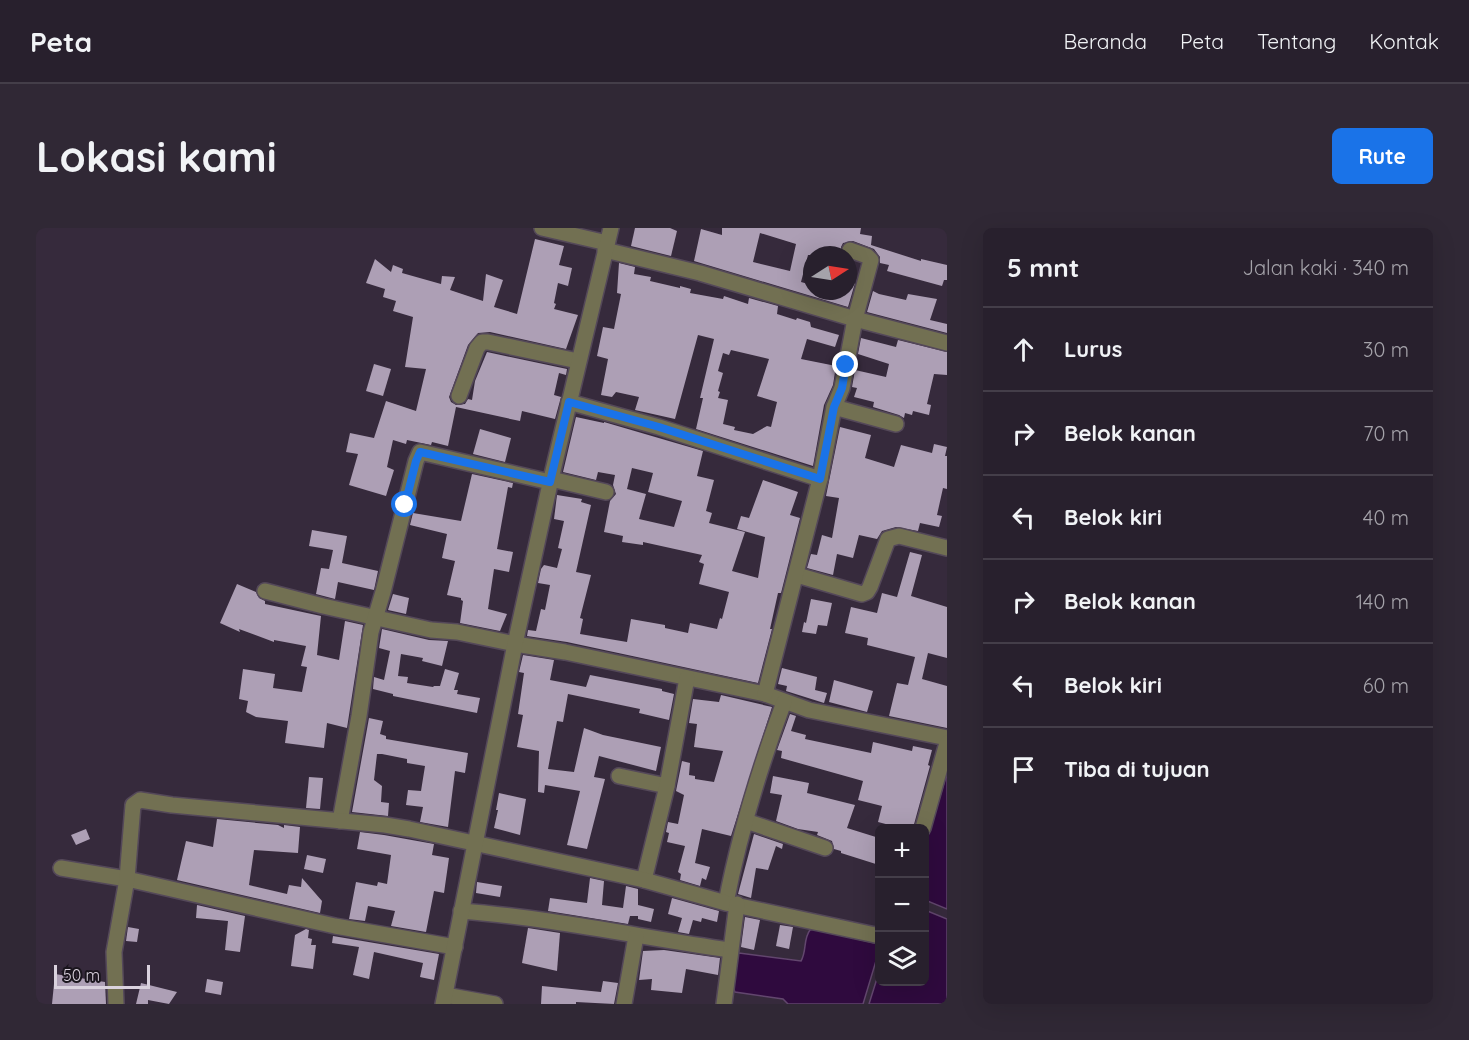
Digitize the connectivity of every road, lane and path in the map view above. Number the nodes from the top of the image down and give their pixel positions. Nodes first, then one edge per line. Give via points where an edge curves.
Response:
1 (542, 228) edge
2 (608, 240) edge
3 (857, 252) edge
4 (855, 319) junction
5 (947, 343) edge
6 (578, 362) junction
7 (459, 396) dead end
8 (569, 402) junction
9 (834, 407) junction
10 (896, 424) dead end
11 (820, 479) junction
12 (550, 480) junction
13 (606, 492) dead end
14 (947, 548) edge
15 (796, 575) junction
16 (265, 591) dead end
17 (375, 618) junction
18 (514, 644) junction
19 (687, 678) junction
20 (765, 694) junction
21 (784, 702) junction
22 (947, 738) edge
23 (947, 742) edge
24 (619, 776) dead end
25 (667, 786) junction
26 (340, 820) junction
27 (746, 821) junction
28 (924, 824) edge
29 (474, 842) junction
30 (825, 848) dead end
31 (61, 868) dead end
32 (127, 879) junction
33 (644, 880) junction
34 (731, 904) junction
35 (461, 911) junction
36 (875, 935) edge
37 (636, 936) junction
38 (454, 947) junction
39 (730, 950) junction
40 (444, 1000) edge
41 (116, 1004) edge
42 (495, 1004) edge
43 (624, 1004) edge
44 (724, 1004) edge

1 - 2 street
2 - 4 street via 753,290
2 - 6 street
3 - 4 street via 871,260
4 - 5 street
4 - 9 street via 842,388
6 - 7 street via 482,342
6 - 8 street
8 - 11 street
8 - 12 street
9 - 10 street
9 - 11 street
11 - 15 street
12 - 13 street
12 - 17 street via 420,452
12 - 18 street
14 - 15 street via 899,536 888,539 870,587 862,594
15 - 20 street
16 - 17 street
17 - 18 street
17 - 26 street
18 - 19 street
18 - 29 street
19 - 20 street
19 - 25 street
20 - 21 street
21 - 22 street
21 - 27 street
23 - 28 street
24 - 25 street
25 - 33 street
26 - 29 street
26 - 32 street via 137,801 133,805
27 - 30 street
27 - 34 street via 736,855
29 - 33 street
29 - 35 street
31 - 32 street
32 - 38 street via 335,926
32 - 41 street via 114,952
33 - 34 street
34 - 36 street
34 - 39 street
35 - 37 street via 526,916
35 - 38 street
37 - 39 street
37 - 43 street
38 - 40 street
39 - 44 street
40 - 42 street

